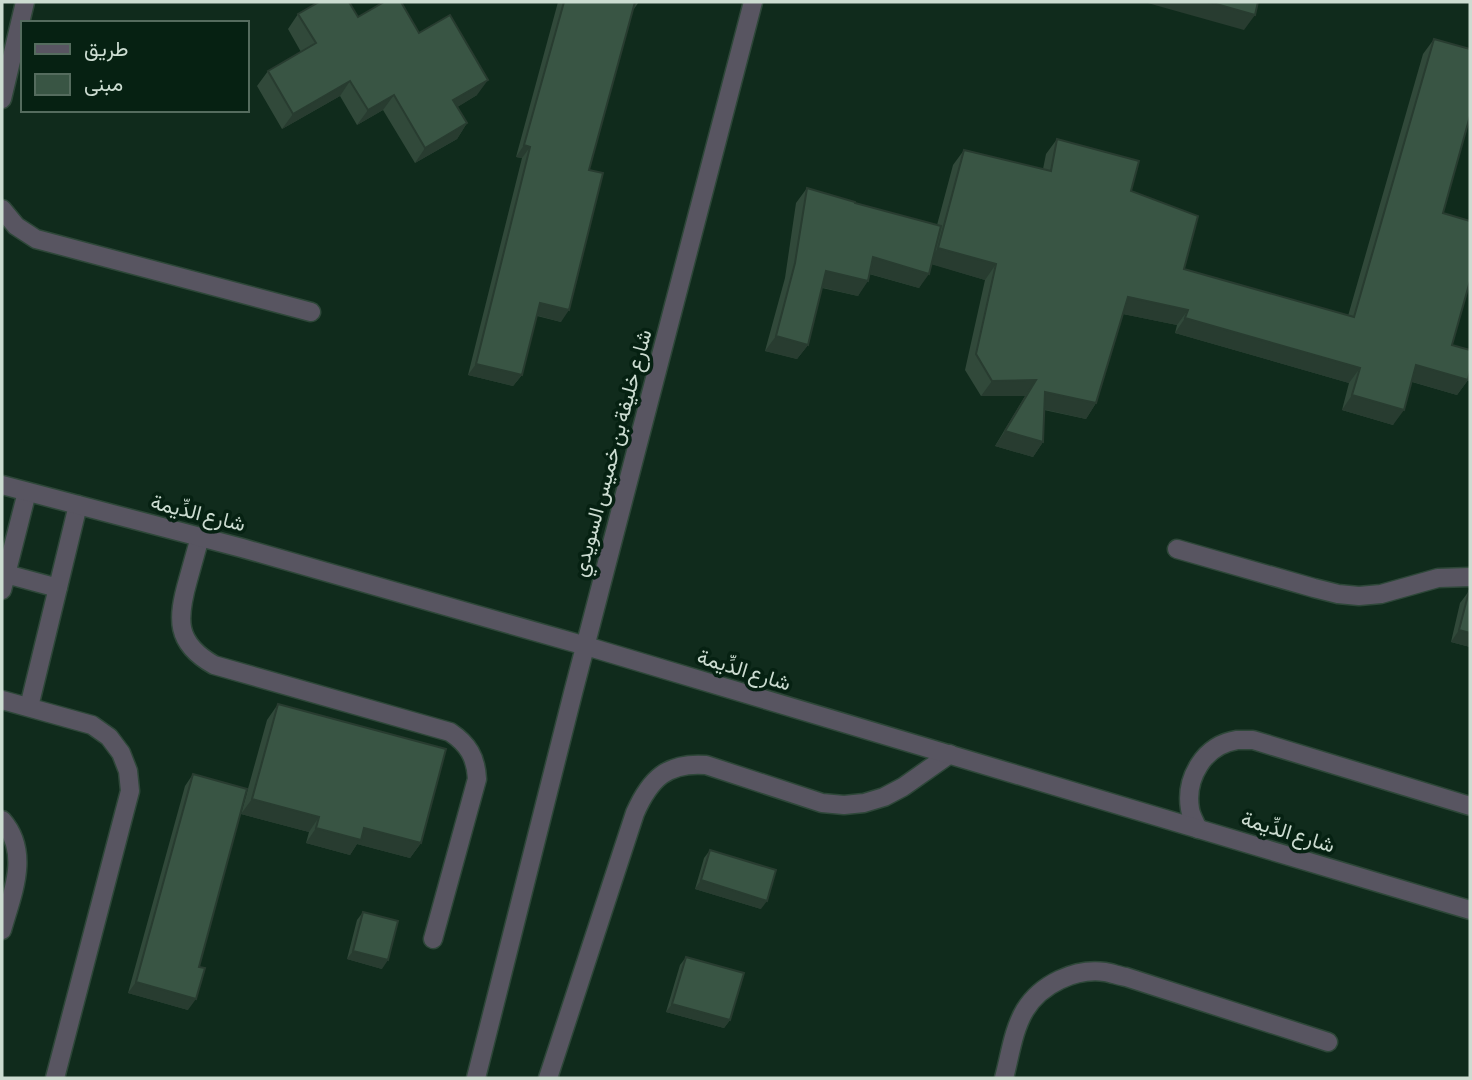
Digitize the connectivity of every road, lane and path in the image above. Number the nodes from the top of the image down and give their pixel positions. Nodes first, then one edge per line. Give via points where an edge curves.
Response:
1 (26, 2) edge
2 (753, 2) edge
3 (21, 21) edge
4 (21, 22) edge
5 (2, 99) edge
6 (2, 209) edge
7 (311, 312) dead end
8 (2, 485) edge
9 (27, 492) junction
10 (78, 505) junction
11 (200, 537) junction
12 (1178, 549) dead end
13 (1470, 577) edge
14 (3, 579) edge
15 (58, 588) junction
16 (586, 646) junction
17 (2, 700) edge
18 (29, 707) junction
19 (950, 754) junction
20 (1470, 806) edge
21 (2, 820) edge
22 (1198, 829) junction
23 (1470, 910) edge
24 (2, 930) edge
25 (433, 939) dead end
26 (1328, 1042) dead end
27 (55, 1078) edge
28 (476, 1078) edge
29 (548, 1078) edge
30 (1004, 1078) edge

1 - 3 street
2 - 16 street, شارع خليفة بن خميس السويدي
4 - 5 street
6 - 7 street via 36,239
8 - 9 street, شارع الدِّيمة
9 - 10 street, شارع الدِّيمة
9 - 14 street
10 - 11 street, شارع الدِّيمة
10 - 15 street
11 - 16 street, شارع الدِّيمة
11 - 25 street via 180,622 191,648 201,658 214,666 450,732 473,756 477,779
12 - 13 street via 1338,594 1381,594 1438,578
14 - 15 street
15 - 18 street
16 - 19 street, شارع الدِّيمة
16 - 28 street, شارع خليفة بن خميس السويدي
17 - 18 street
18 - 27 street via 92,725 109,737 121,753 130,791
19 - 22 street, شارع الدِّيمة
19 - 29 street via 884,797 844,805 822,803 706,765 691,764 661,775 635,813
20 - 22 street via 1254,740 1235,740 1217,747 1192,775 1190,812
21 - 24 street via 14,840 18,872
22 - 23 street, شارع الدِّيمة
26 - 30 street via 1126,977 1081,972 1059,979 1025,1010

